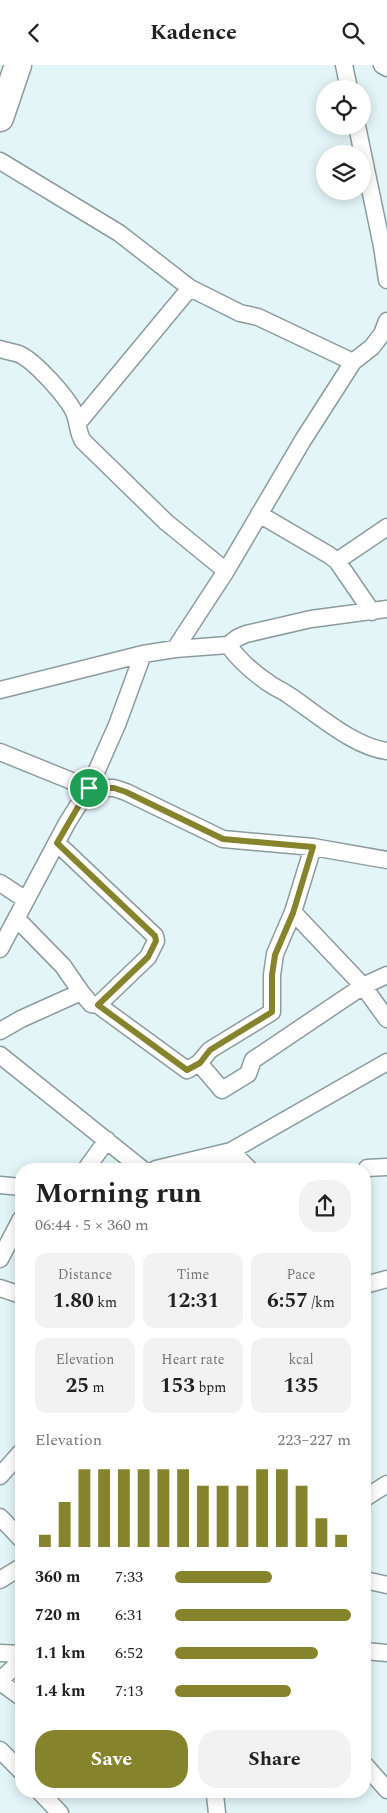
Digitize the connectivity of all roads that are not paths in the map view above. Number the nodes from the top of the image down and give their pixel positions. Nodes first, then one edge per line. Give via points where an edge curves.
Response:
1 (18, 65) edge
2 (344, 65) edge
3 (382, 65) edge
4 (387, 68) edge
5 (347, 80) edge
6 (0, 118) edge
7 (359, 135) edge
8 (0, 161) edge
9 (387, 280) edge
10 (190, 288) junction
11 (387, 321) edge
12 (0, 349) edge
13 (353, 362) junction
14 (78, 423) junction
15 (259, 514) junction
16 (387, 527) edge
17 (337, 561) junction
18 (226, 571) junction
19 (380, 610) edge
20 (228, 645) junction
21 (176, 649) junction
22 (143, 654) junction
23 (0, 690) edge
24 (387, 751) edge
25 (0, 752) edge
26 (89, 788) junction
27 (57, 843) junction
28 (313, 847) junction
29 (387, 860) edge
30 (0, 883) edge
31 (26, 900) junction
32 (293, 913) junction
33 (17, 919) junction
34 (0, 949) edge
35 (387, 975) edge
36 (363, 986) junction
37 (80, 992) junction
38 (98, 1005) junction
39 (387, 1019) edge
40 (0, 1029) edge
41 (0, 1055) edge
42 (387, 1062) edge
43 (200, 1063) junction
44 (107, 1140) junction
45 (231, 1151) junction
46 (90, 1163) edge
47 (135, 1163) edge
48 (181, 1163) edge
49 (223, 1163) edge
50 (243, 1163) edge
51 (387, 1167) edge
52 (371, 1168) edge
53 (0, 1185) edge
54 (15, 1186) edge
55 (15, 1230) edge
56 (0, 1259) edge
57 (387, 1279) edge
58 (371, 1283) edge
59 (0, 1288) edge
60 (15, 1293) edge
61 (15, 1459) edge
62 (0, 1476) edge
63 (387, 1484) edge
64 (371, 1494) edge
65 (0, 1517) edge
66 (15, 1533) edge
67 (15, 1571) edge
68 (0, 1580) edge
69 (371, 1581) edge
70 (387, 1585) edge
71 (371, 1652) edge
72 (0, 1653) edge
73 (387, 1653) edge
74 (15, 1654) edge
75 (15, 1667) edge
76 (0, 1681) edge
77 (15, 1692) edge
78 (0, 1750) edge
79 (15, 1765) edge
80 (371, 1772) edge
81 (387, 1790) edge
82 (46, 1798) edge
83 (216, 1798) edge
84 (60, 1813) edge
85 (217, 1813) edge

1 - 6 main road
2 - 5 street
3 - 4 street
7 - 9 street
8 - 10 street via 119,233
10 - 13 street
10 - 14 street
11 - 13 street via 372,347
12 - 14 street via 32,363 68,399
13 - 15 street
14 - 18 street via 78,434 83,441 166,522
15 - 17 street
15 - 18 street
16 - 17 street
17 - 19 street
18 - 21 street
19 - 20 street via 311,619 256,631
20 - 21 street
20 - 24 street via 262,679 322,720 375,749
21 - 22 street
22 - 23 street
22 - 26 street via 118,725
25 - 26 street
26 - 27 street
26 - 28 street via 114,788 126,792 223,839
27 - 31 street
27 - 38 street via 155,936 156,941 148,957
28 - 29 street
28 - 32 street
30 - 31 street
31 - 33 street
32 - 36 street
32 - 43 street via 275,955 272,1012 210,1050
33 - 34 street
33 - 37 street via 63,966
35 - 36 street
36 - 39 street
36 - 43 street via 253,1060 248,1074 222,1091
37 - 38 street via 91,1004
37 - 40 street
38 - 43 street via 187,1070
41 - 44 street
42 - 45 street
44 - 46 street
44 - 47 street
45 - 48 street
45 - 49 street
45 - 50 street
51 - 52 street
53 - 54 street
55 - 56 street
57 - 58 street
59 - 60 street
61 - 62 street
63 - 64 street
65 - 66 street
67 - 68 street
69 - 70 street
71 - 73 street
72 - 74 street
75 - 76 street
76 - 77 street
78 - 79 street
80 - 81 street
82 - 84 street
83 - 85 street

